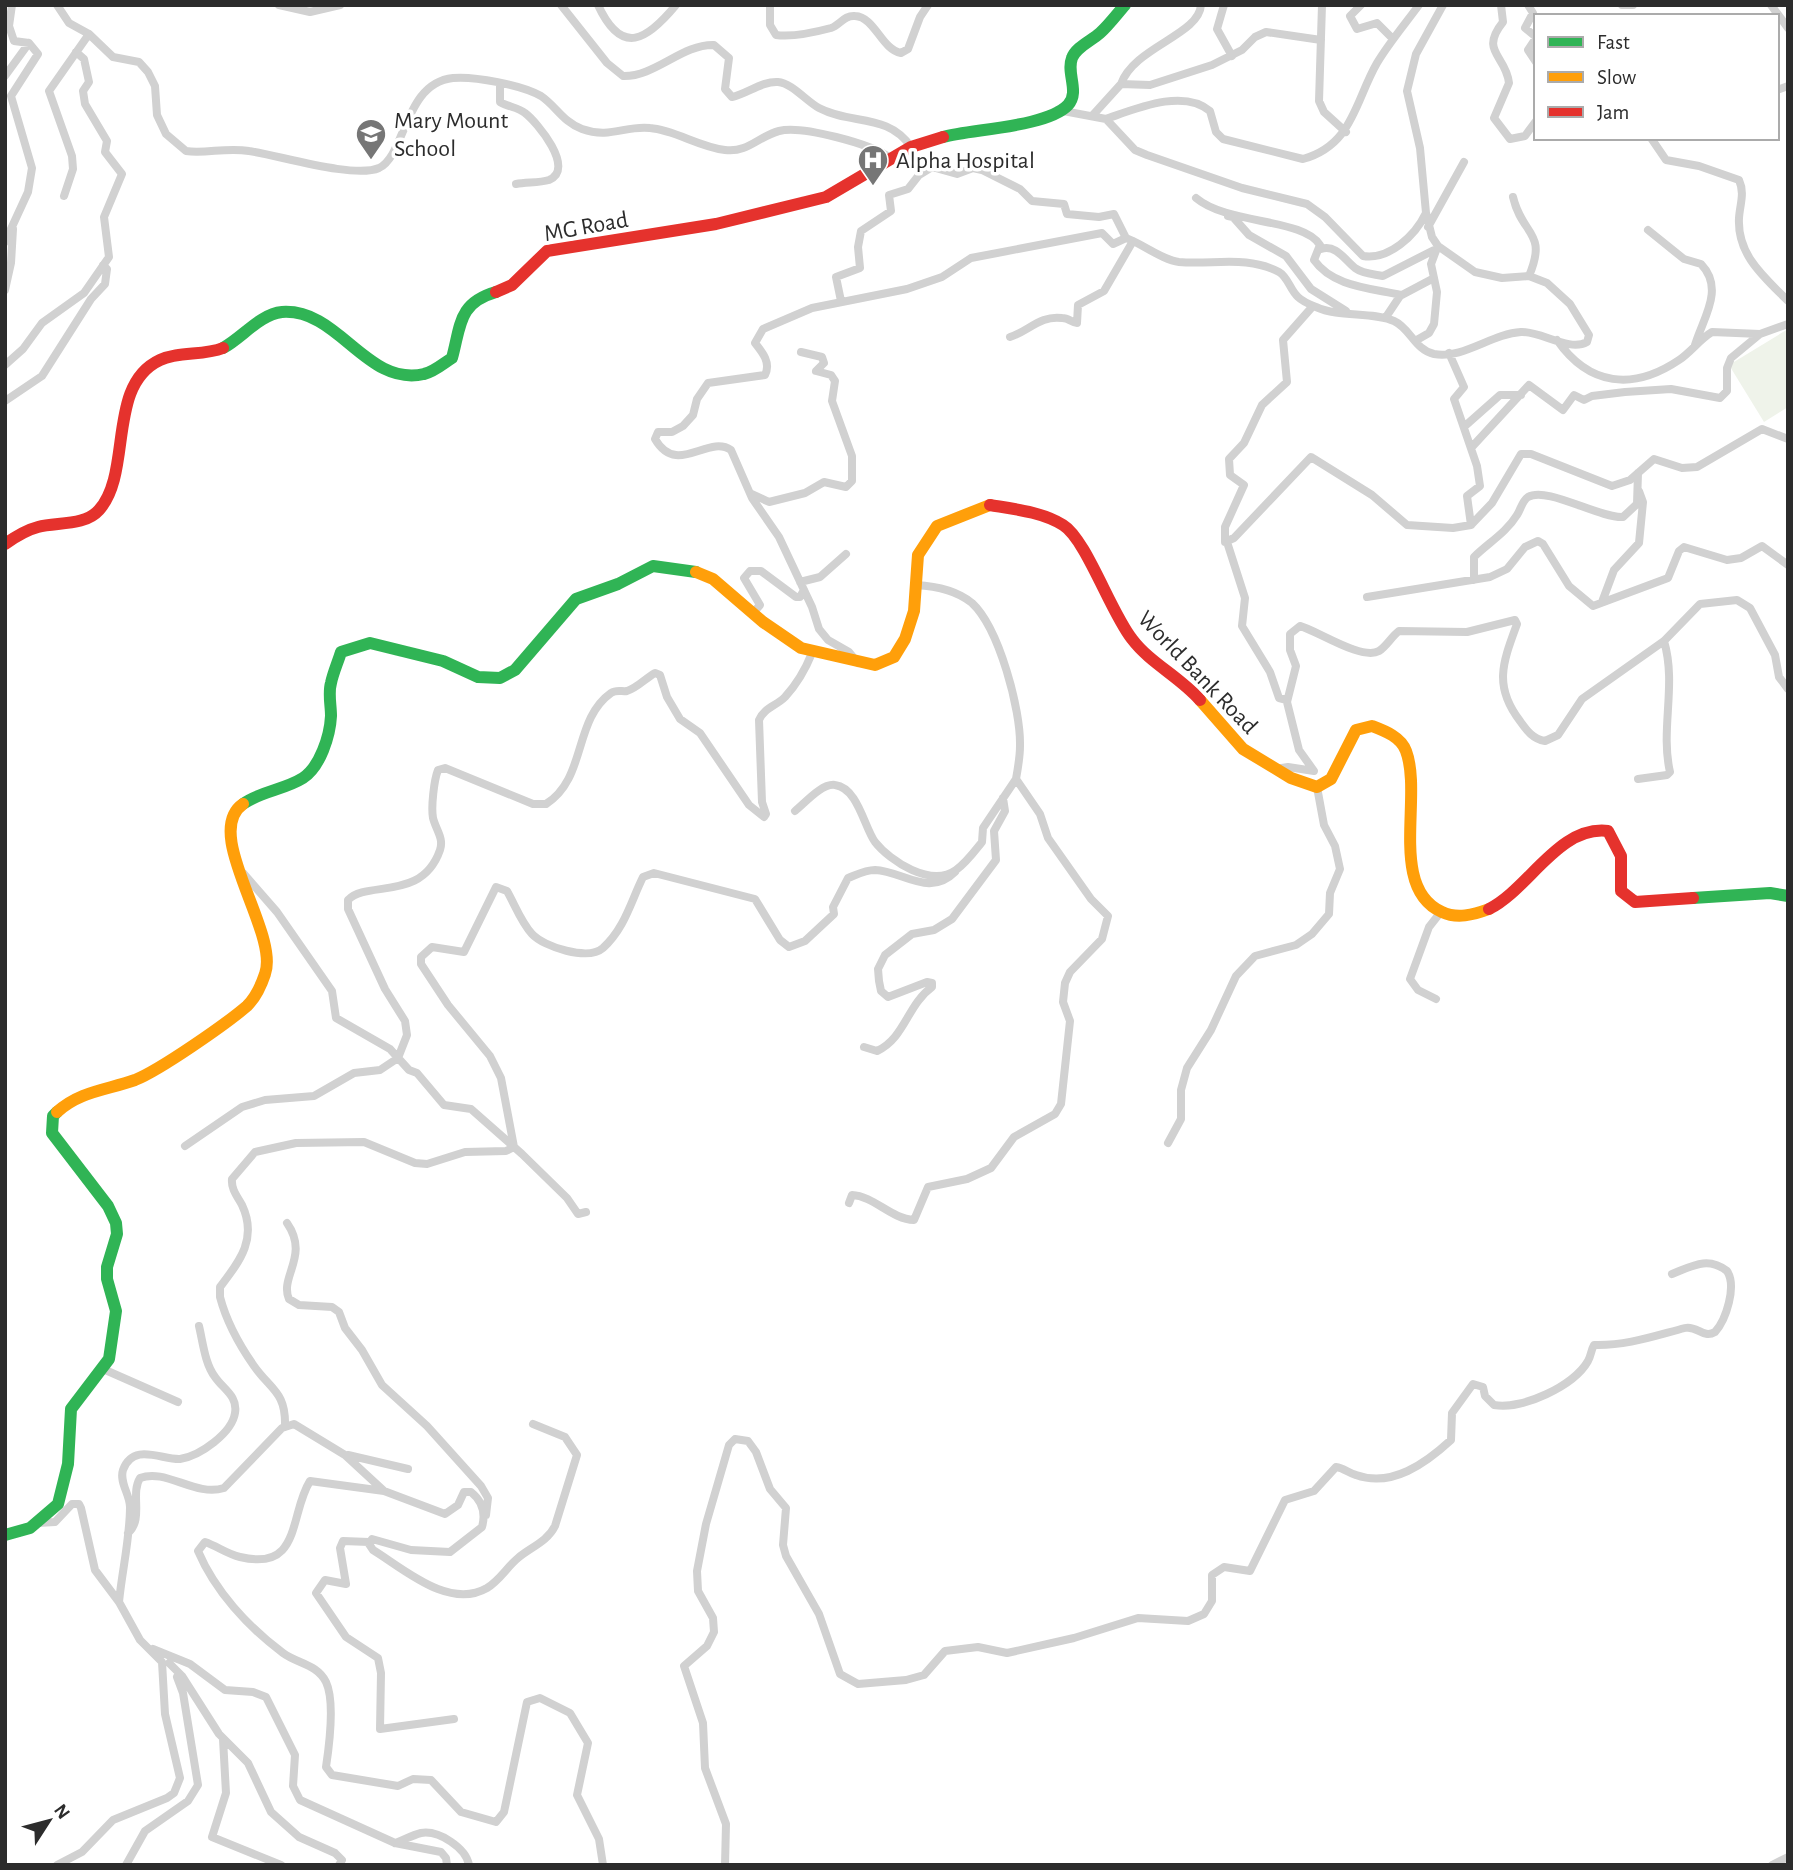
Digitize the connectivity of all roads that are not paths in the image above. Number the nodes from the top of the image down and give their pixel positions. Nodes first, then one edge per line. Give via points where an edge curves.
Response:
1 (12, 5) edge
2 (57, 5) edge
3 (279, 5) edge
4 (340, 5) edge
5 (561, 5) edge
6 (598, 5) edge
7 (677, 5) edge
8 (770, 5) edge
9 (928, 5) edge
10 (1125, 5) edge
11 (1201, 5) edge
12 (1224, 5) edge
13 (1322, 5) edge
14 (1361, 5) edge
15 (1419, 5) edge
16 (1443, 5) edge
17 (1501, 5) edge
18 (1528, 5) edge
19 (1622, 5) edge
20 (1633, 5) edge
21 (89, 34) junction
22 (1534, 36) edge
23 (1394, 39) junction
24 (1321, 40) junction
25 (1534, 42) edge
26 (29, 43) junction
27 (76, 52) junction
28 (1232, 56) junction
29 (1534, 60) edge
30 (5, 76) edge
31 (1121, 84) junction
32 (500, 85) junction
33 (1058, 110) junction
34 (1092, 116) junction
35 (1106, 119) junction
36 (1534, 124) edge
37 (1346, 132) junction
38 (1652, 140) edge
39 (911, 147) junction
40 (890, 158) junction
41 (1464, 162) dead end
42 (516, 184) dead end
43 (64, 196) dead end
44 (1513, 197) dead end
45 (1196, 198) dead end
46 (1426, 213) junction
47 (1228, 216) junction
48 (13, 226) junction
49 (1428, 227) junction
50 (1648, 230) dead end
51 (1129, 239) junction
52 (5, 242) edge
53 (1437, 248) junction
54 (1321, 249) junction
55 (103, 265) junction
56 (1529, 276) junction
57 (1434, 278) junction
58 (5, 290) edge
59 (1401, 295) junction
60 (841, 301) junction
61 (1788, 301) edge
62 (1313, 306) junction
63 (1348, 314) junction
64 (1386, 317) junction
65 (1788, 324) edge
66 (1760, 334) junction
67 (1010, 337) dead end
68 (1558, 340) junction
69 (1415, 341) junction
70 (1694, 348) junction
71 (801, 352) dead end
72 (1449, 353) junction
73 (5, 366) edge
74 (1521, 395) junction
75 (5, 401) edge
76 (1465, 426) junction
77 (1788, 439) edge
78 (1471, 448) junction
79 (1638, 473) junction
80 (1639, 491) junction
81 (750, 492) junction
82 (1471, 525) junction
83 (1227, 542) junction
84 (5, 544) edge
85 (846, 554) dead end
86 (1788, 565) edge
87 (1474, 580) junction
88 (916, 585) junction
89 (802, 586) junction
90 (1367, 597) dead end
91 (1602, 602) junction
92 (753, 613) junction
93 (1664, 641) junction
94 (812, 653) junction
95 (858, 663) junction
96 (1783, 678) edge
97 (1788, 690) edge
98 (1287, 700) junction
99 (1275, 769) junction
100 (1016, 779) junction
101 (1638, 779) dead end
102 (1317, 787) junction
103 (1003, 798) junction
104 (795, 811) dead end
105 (240, 871) junction
106 (955, 872) junction
107 (1788, 896) edge
108 (1440, 913) junction
109 (1436, 999) dead end
110 (864, 1047) dead end
111 (398, 1058) junction
112 (1168, 1143) dead end
113 (185, 1146) dead end
114 (514, 1147) junction
115 (849, 1203) dead end
116 (586, 1212) dead end
117 (287, 1223) dead end
118 (1672, 1274) dead end
119 (199, 1326) dead end
120 (103, 1369) junction
121 (178, 1402) dead end
122 (533, 1424) dead end
123 (285, 1426) junction
124 (345, 1455) junction
125 (408, 1469) dead end
126 (384, 1491) junction
127 (484, 1521) junction
128 (38, 1523) junction
129 (128, 1533) junction
130 (5, 1535) edge
131 (369, 1542) junction
132 (118, 1602) junction
133 (147, 1647) junction
134 (159, 1651) junction
135 (169, 1663) junction
136 (454, 1719) dead end
137 (223, 1739) junction
138 (395, 1843) junction
139 (1788, 1857) edge
140 (57, 1865) edge
141 (126, 1865) edge
142 (281, 1865) edge
143 (339, 1865) edge
144 (447, 1865) edge
145 (469, 1865) edge
146 (603, 1865) edge
147 (725, 1865) edge
148 (1772, 1865) edge

1 - 26 street via 9,26 14,41
2 - 21 street via 69,23
3 - 4 street via 310,12
5 - 39 street via 623,76 714,45 729,58 725,89 732,97 770,82 783,82 825,111 883,123
6 - 7 street via 607,23 632,39 653,31
8 - 9 street via 770,25 776,35 829,28 846,17 858,16 898,53 908,49
10 - 33 main road via 1073,54 1073,97
11 - 31 street via 1196,20 1138,58
12 - 28 street via 1217,29
13 - 24 street
14 - 23 street via 1350,16 1357,29 1377,23
15 - 23 street
16 - 46 street via 1416,54 1407,91 1420,148
17 - 36 street via 1503,22 1493,34 1493,45 1509,83 1494,118 1512,139 1525,136
18 - 22 street via 1533,13 1525,28
19 - 20 street
21 - 27 street
21 - 32 street via 113,57 139,62 148,72 155,86 157,116 166,134 176,145 196,153 216,148 248,150 351,170 374,169 390,158 408,118 432,85 460,78
23 - 37 street via 1376,64
24 - 28 street via 1266,32
24 - 37 street via 1319,101
25 - 29 street via 1528,52
26 - 30 street
26 - 48 street via 37,55 11,96 32,168 28,192
27 - 43 street via 48,91 72,156
27 - 55 street via 89,82 83,91 85,104 107,141 106,152 122,174 104,217 109,248
28 - 31 street via 1150,85
31 - 34 street
32 - 40 street via 541,97 570,124 596,132 652,128 692,143 735,151 770,133 796,130 865,146
32 - 42 street via 500,102 537,124 558,163 551,178
33 - 34 street
33 - 39 main road, MG Road via 1009,126
34 - 35 street
35 - 37 street via 1150,104 1188,102 1210,111 1223,139 1303,159 1332,145
35 - 46 street via 1135,150 1242,188 1307,204 1325,216 1361,256 1377,256 1395,247 1418,229
38 - 61 street via 1666,160 1739,180 1742,242 1757,271
39 - 40 main road, MG Road
40 - 84 main road, MG Road via 826,197 716,224 547,251 535,258 513,285 470,302 461,314 452,358 442,367 409,379 392,374 304,316 283,311 265,317 220,349 160,359 143,373 127,402 112,481 102,507 89,518 40,527
41 - 49 street
44 - 56 street via 1538,246
45 - 47 street
46 - 49 street
47 - 54 street via 1306,232
47 - 63 street via 1249,235 1286,256 1311,289
48 - 52 street
48 - 58 street
49 - 53 street
50 - 70 street via 1684,258 1700,264 1710,279 1712,298
51 - 60 street via 1113,244 1102,233 1025,246 971,258 942,277 901,291
51 - 60 street via 1114,214 1067,214 1064,204 1032,201 990,172 975,168 957,174 932,167 919,174 908,189 890,194 891,211 861,231 861,266 836,277
51 - 62 street via 1174,261 1240,261 1276,271 1298,298
51 - 67 street via 1104,291 1078,305 1077,323 1048,318
53 - 54 street via 1384,276 1356,269 1340,253
53 - 56 street via 1475,272 1502,278
53 - 57 street via 1431,264
54 - 59 street via 1314,260 1330,275
55 - 73 street via 83,293 42,323
55 - 75 street via 105,284 42,376
56 - 68 street via 1563,295 1589,335 1582,345
57 - 59 street
57 - 69 street via 1434,324
59 - 64 street
60 - 81 street via 763,329 755,343 765,355 765,375 708,383 688,421 677,430 655,435 664,450 677,455 727,447
62 - 63 street
62 - 83 street via 1283,340 1287,382 1262,405 1244,443 1229,459 1231,477 1244,485 1225,527 1223,539
63 - 64 street
64 - 69 street via 1404,327
65 - 66 street
66 - 70 street via 1712,332
66 - 74 street via 1731,358 1727,391 1720,398 1671,389 1584,400 1574,395 1563,410 1529,385
68 - 70 street via 1582,369 1613,379 1667,367
68 - 72 street via 1535,332 1516,332
69 - 72 street via 1429,352
71 - 81 street via 822,357 824,363 816,371 835,381 832,401 852,456 852,481 846,487 824,482 805,493 769,502
72 - 76 street via 1464,387 1454,399
74 - 76 street via 1500,395
74 - 78 street
76 - 78 street
77 - 79 street via 1762,429 1698,467 1682,468 1654,459
78 - 82 street via 1480,484 1467,496
79 - 80 street
79 - 82 street via 1619,485 1605,486 1531,454 1521,454 1499,495
80 - 87 street via 1634,509 1623,517 1532,495 1501,534 1474,557
80 - 91 street via 1643,502 1639,543 1614,570
81 - 89 street via 779,537
82 - 83 street via 1410,526 1372,495 1311,457
83 - 98 street via 1245,598 1242,626 1270,671 1279,698
85 - 89 street
86 - 91 street via 1765,546 1727,560 1684,547 1668,578
87 - 90 street
87 - 91 street via 1507,569 1525,547 1538,541 1569,586 1593,606
88 - 95 main road, World Bank Road via 914,611 899,651 886,662
88 - 99 main road, World Bank Road via 918,555 927,536 936,526 972,509 1003,505 1064,525 1084,548 1118,620 1134,642 1191,688 1243,749
88 - 100 street via 962,596 990,630 1011,685 1020,745
89 - 92 street via 799,597 761,571 750,571 744,578 760,605
89 - 95 street via 822,634
92 - 94 main road, World Bank Road
92 - 105 main road, World Bank Road via 700,572 653,566 576,599 515,670 500,678 478,677 443,661 370,643 341,652 330,685 326,743 312,769 305,777 253,797 234,810 230,823
93 - 96 street via 1700,604 1744,602 1772,648
93 - 98 street via 1586,695 1558,735 1545,741 1529,733 1503,691 1505,657 1517,624 1512,619 1467,632 1399,631 1373,653 1296,627 1289,637 1296,666
93 - 101 street via 1671,684 1666,746 1670,772
94 - 95 main road, World Bank Road
94 - 111 street via 794,686 759,720 764,817 745,799 700,733 680,719 655,673 606,699 587,724 569,777 546,804 526,802 438,769 432,811 441,845 433,862 400,888 358,893 348,900 385,989 405,1021 407,1035
96 - 97 street
98 - 99 street via 1299,750 1314,771 1285,766
99 - 102 main road, World Bank Road
100 - 103 street
100 - 115 street via 1040,814 1053,846 1108,916 1102,940 1065,983 1063,1002 1070,1021 1059,1109 1020,1132 991,1168 967,1179 928,1187 914,1220 875,1206 863,1196 852,1195
102 - 108 main road via 1331,779 1356,730 1372,726 1397,739 1408,758 1415,883 1427,904
102 - 112 street via 1339,869 1330,893 1329,914 1312,934 1296,944 1255,956 1236,976 1187,1068 1181,1119
103 - 106 street via 983,828 982,842
103 - 110 street via 1005,811 995,831 996,860 966,902 939,928 912,934 886,955 878,970 881,991 888,997 927,982 932,987 914,1003 890,1043 877,1051
104 - 106 street via 822,789 840,786 886,854 912,871
105 - 111 street via 277,912 332,991 336,1018
105 - 120 main road, World Bank Road via 270,961 254,997 149,1073 77,1094 53,1116 52,1133 116,1223 107,1267 116,1311 109,1359
106 - 114 street via 932,883 877,870 848,878 834,914 805,941 789,947 755,899 654,873 643,877 625,920 602,948 581,953 533,936 507,891 496,887 464,952 432,947 421,957 421,964 490,1056 501,1078
107 - 108 main road via 1770,893 1635,902 1621,891 1618,845 1608,831 1592,829 1577,836 1500,903 1476,914
108 - 109 street via 1429,927 1410,979
111 - 113 street via 380,1070 354,1073 314,1096 242,1107
111 - 114 street via 444,1105 471,1109
114 - 116 street via 578,1213
114 - 123 street via 465,1152 426,1164 364,1142 296,1143 255,1152 242,1167 231,1183 245,1212 247,1245 219,1291 245,1353 284,1405
117 - 127 street via 297,1249 287,1289 289,1299 339,1312 382,1385 428,1426 481,1486 488,1498
118 - 147 street via 1704,1262 1715,1262 1727,1271 1731,1287 1715,1332 1706,1335 1686,1327 1640,1341 1594,1345 1582,1368 1543,1397 1518,1406 1494,1405 1483,1387 1473,1384 1452,1413 1451,1440 1415,1469 1398,1476 1368,1477 1336,1467 1314,1491 1285,1500 1250,1571 1224,1567 1212,1575 1212,1601 1205,1614 1188,1621 1138,1618 1074,1639 1007,1653 978,1647 946,1651 924,1675 906,1680 858,1684 840,1674 822,1622 782,1545 786,1508 770,1489 752,1446 735,1439 729,1445 698,1561 698,1591 713,1618 714,1632 707,1646 684,1665 703,1723 705,1768 726,1824
119 - 129 street via 211,1371 234,1399 235,1414 223,1434 188,1456 145,1454 126,1465 122,1475 130,1505
120 - 121 street
120 - 128 main road, World Bank Road via 71,1409 63,1492
122 - 131 street via 565,1437 577,1460 552,1531 486,1589 460,1595 439,1589 373,1550
123 - 124 street via 298,1426
123 - 129 street via 224,1489 203,1490 160,1478 140,1478 135,1519
124 - 125 street
124 - 126 street
126 - 127 street via 445,1514 458,1505 464,1492 471,1492 482,1507
126 - 146 street via 310,1481 290,1540 279,1553 242,1557 205,1542 198,1551 228,1601 280,1651 315,1668 327,1683 330,1746 326,1767 332,1775 398,1786 413,1779 431,1780 461,1812 496,1822 504,1812 527,1702 540,1698 570,1713 588,1743 578,1795 599,1839
127 - 131 street via 474,1536 450,1552
128 - 130 main road, World Bank Road
128 - 132 street via 55,1522 72,1504 79,1504 95,1570
129 - 132 street
131 - 136 street via 346,1540 340,1544 346,1584 325,1580 316,1592 346,1637 378,1658 380,1729
132 - 133 street
133 - 134 street
133 - 140 street via 164,1669 165,1714 178,1785 167,1798 113,1820 82,1852
134 - 135 street
134 - 138 street via 190,1664 225,1690 266,1697 292,1748 296,1763 293,1786 300,1800
135 - 137 street
135 - 141 street via 183,1693 198,1785 188,1801 145,1831
137 - 142 street via 226,1793 212,1838
137 - 143 street via 248,1763 271,1812 310,1844 335,1853 342,1860
138 - 144 street via 440,1852
138 - 145 street via 422,1833 435,1834 456,1845
139 - 148 street

